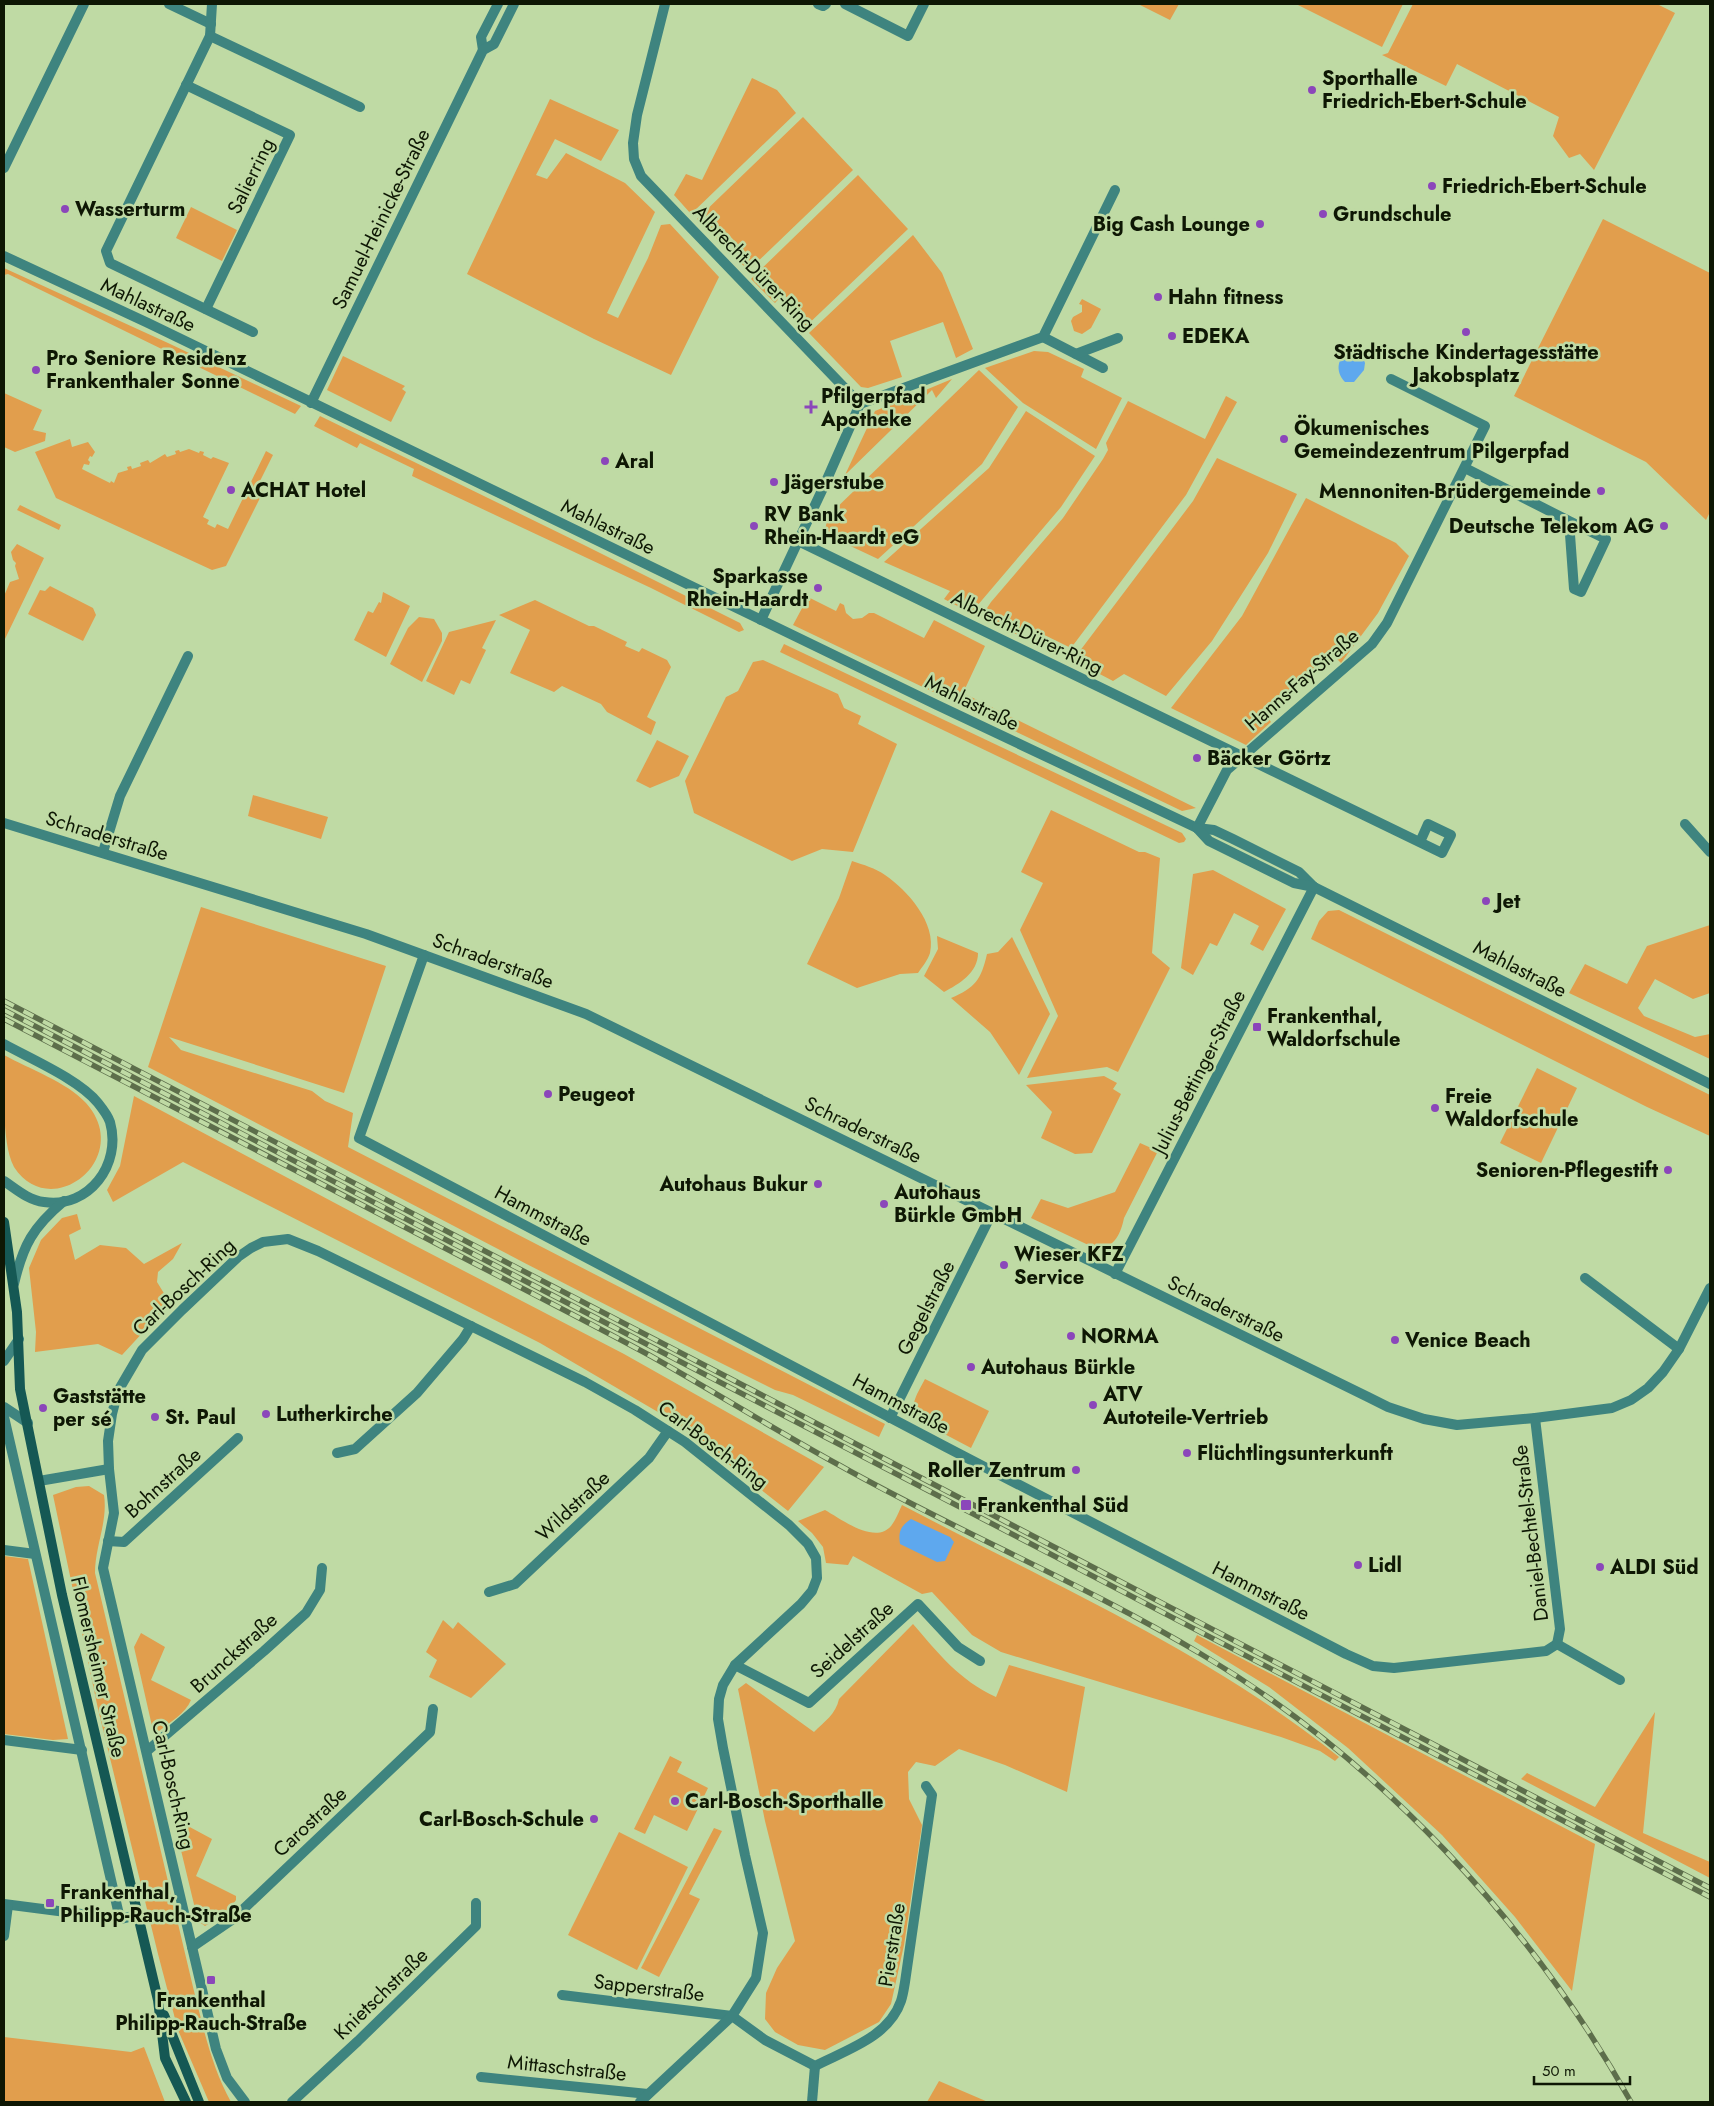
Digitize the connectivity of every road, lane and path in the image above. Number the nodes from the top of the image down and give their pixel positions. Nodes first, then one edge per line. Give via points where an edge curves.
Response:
1 (84, 4) edge
2 (169, 4) edge
3 (212, 4) edge
4 (498, 4) edge
5 (514, 4) edge
6 (665, 4) edge
7 (818, 4) edge
8 (826, 4) edge
9 (845, 4) edge
10 (924, 4) edge
11 (211, 24) junction
12 (210, 36) junction
13 (483, 50) junction
14 (186, 85) junction
15 (360, 108) dead end
16 (4, 168) edge
17 (1115, 190) dead end
18 (4, 256) edge
19 (206, 309) junction
20 (253, 332) dead end
21 (1043, 337) junction
22 (1118, 338) dead end
23 (1076, 354) junction
24 (1103, 368) dead end
25 (1391, 379) dead end
26 (311, 402) junction
27 (860, 404) junction
28 (1464, 468) junction
29 (1569, 521) junction
30 (798, 542) junction
31 (761, 620) junction
32 (188, 656) dead end
33 (1241, 756) junction
34 (4, 823) edge
35 (1685, 824) dead end
36 (1197, 828) junction
37 (1420, 842) dead end
38 (103, 852) junction
39 (1710, 852) edge
40 (1314, 887) junction
41 (424, 955) junction
42 (4, 1044) edge
43 (1710, 1084) edge
44 (4, 1181) edge
45 (64, 1201) junction
46 (992, 1213) junction
47 (4, 1222) edge
48 (1115, 1274) junction
49 (1585, 1278) dead end
50 (14, 1284) junction
51 (1710, 1288) edge
52 (471, 1326) junction
53 (19, 1339) junction
54 (1679, 1349) junction
55 (4, 1362) edge
56 (4, 1407) edge
57 (4, 1417) edge
58 (890, 1418) junction
59 (1535, 1418) junction
60 (28, 1424) junction
61 (668, 1431) junction
62 (238, 1438) dead end
63 (336, 1452) dead end
64 (109, 1469) junction
65 (39, 1481) junction
66 (108, 1541) junction
67 (4, 1550) edge
68 (35, 1554) junction
69 (322, 1568) dead end
70 (490, 1592) dead end
71 (1557, 1644) junction
72 (980, 1661) dead end
73 (735, 1665) junction
74 (1620, 1680) dead end
75 (434, 1709) dead end
76 (4, 1740) edge
77 (82, 1750) junction
78 (148, 1751) junction
79 (926, 1786) dead end
80 (476, 1903) dead end
81 (6, 1904) edge
82 (138, 1914) junction
83 (120, 1919) junction
84 (4, 1936) edge
85 (192, 1947) junction
86 (562, 1995) dead end
87 (158, 2000) junction
88 (732, 2016) junction
89 (815, 2066) junction
90 (481, 2077) dead end
91 (648, 2094) junction
92 (186, 2102) edge
93 (199, 2102) edge
94 (245, 2102) edge
95 (292, 2102) edge
96 (640, 2102) edge
97 (812, 2102) edge

1 - 16 street
2 - 11 street
3 - 11 street
4 - 13 street, Samuel-Heinicke-Straße via 481,38
5 - 13 street, Samuel-Heinicke-Straße via 494,44
6 - 27 street, Albrecht-Dürer-Ring via 633,143 634,159 641,176
7 - 8 street
9 - 10 street via 908,36
11 - 12 street
12 - 14 street
12 - 15 street
13 - 26 street, Samuel-Heinicke-Straße
14 - 19 street via 106,251 110,264
14 - 19 street, Salierring via 290,135
17 - 21 street
18 - 26 street, Mahlastraße
19 - 20 street
21 - 23 street
21 - 27 street
22 - 23 street
23 - 24 street
25 - 28 street, Hanns-Fay-Straße via 1486,426
26 - 31 street, Mahlastraße
27 - 30 street
28 - 29 street
28 - 33 street, Hanns-Fay-Straße via 1387,623 1372,644
29 - 29 street via 1574,589 1581,592 1606,539
30 - 31 street
30 - 33 street, Albrecht-Dürer-Ring
31 - 36 street, Mahlastraße
32 - 38 street via 120,796
33 - 36 street, Hanns-Fay-Straße via 1227,770
33 - 37 street, Hanns-Fay-Straße
34 - 38 street, Schraderstraße
35 - 39 street
36 - 40 street, Mahlastraße via 1209,841 1294,883
38 - 41 street, Schraderstraße
40 - 43 street, Mahlastraße
40 - 48 street, Julius-Bettinger-Straße
41 - 46 street, Schraderstraße via 586,1014
41 - 58 street, Hammstraße via 359,1138
42 - 45 street via 82,1087 110,1122 111,1157 102,1178 83,1195
44 - 45 street via 27,1197 45,1203
45 - 50 street via 44,1218 30,1238 19,1262
46 - 48 street, Schraderstraße
46 - 58 street, Gegelstraße
47 - 50 main road, Flomersheimer Straße
48 - 59 street, Schraderstraße via 1388,1407 1456,1425
49 - 54 street
50 - 53 main road, Flomersheimer Straße
51 - 54 street, Schraderstraße
52 - 61 street, Carl-Bosch-Ring via 613,1396
52 - 63 street via 463,1340 417,1393 355,1449
52 - 64 street, Carl-Bosch-Ring via 301,1243 288,1239 262,1242 238,1257 142,1350 118,1391 108,1441
53 - 55 street
53 - 60 main road, Flomersheimer Straße via 18,1380
54 - 59 street, Schraderstraße via 1648,1388 1631,1400 1612,1408
56 - 60 street
57 - 68 street, Flomersheimer Straße
58 - 71 street, Hammstraße via 1373,1666 1394,1668 1546,1651
59 - 71 street, Daniel-Bechtel-Straße via 1560,1629
60 - 65 main road, Flomersheimer Straße
61 - 70 street, Wildstraße via 649,1458 522,1578 515,1584
61 - 73 street, Carl-Bosch-Ring via 789,1525 808,1544 816,1558 817,1578 808,1597
62 - 66 street, Bohnstraße via 124,1542
64 - 65 street
64 - 66 street, Carl-Bosch-Ring via 114,1513
65 - 82 main road, Flomersheimer Straße via 62,1595
66 - 78 street, Carl-Bosch-Ring via 103,1568
67 - 68 street
68 - 77 street, Flomersheimer Straße
69 - 78 street, Brunckstraße via 320,1590 306,1613
71 - 74 street
72 - 73 street, Seidelstraße via 958,1647 918,1604 809,1704
73 - 88 street, Carl-Bosch-Ring via 719,1699 718,1719 763,1933 756,1978
75 - 85 street, Carostraße via 430,1732 233,1919
76 - 77 street
77 - 83 street, Flomersheimer Straße
78 - 85 street, Carl-Bosch-Ring
79 - 89 street, Pierstraße via 932,1795 901,2002 890,2022 876,2035
80 - 95 street, Knietschstraße via 476,1926
81 - 83 street
81 - 84 street
82 - 83 street
82 - 87 main road, Flomersheimer Straße
85 - 94 street, Carl-Bosch-Ring via 220,2062 227,2078
86 - 88 street, Sapperstraße
87 - 92 main road, Flomersheimer Straße via 165,2058
87 - 93 main road, Flomersheimer Straße
88 - 89 street via 765,2040
88 - 91 street, Carl-Bosch-Ring
89 - 97 street
90 - 91 street, Mittaschstraße
91 - 96 street, Carl-Bosch-Ring

